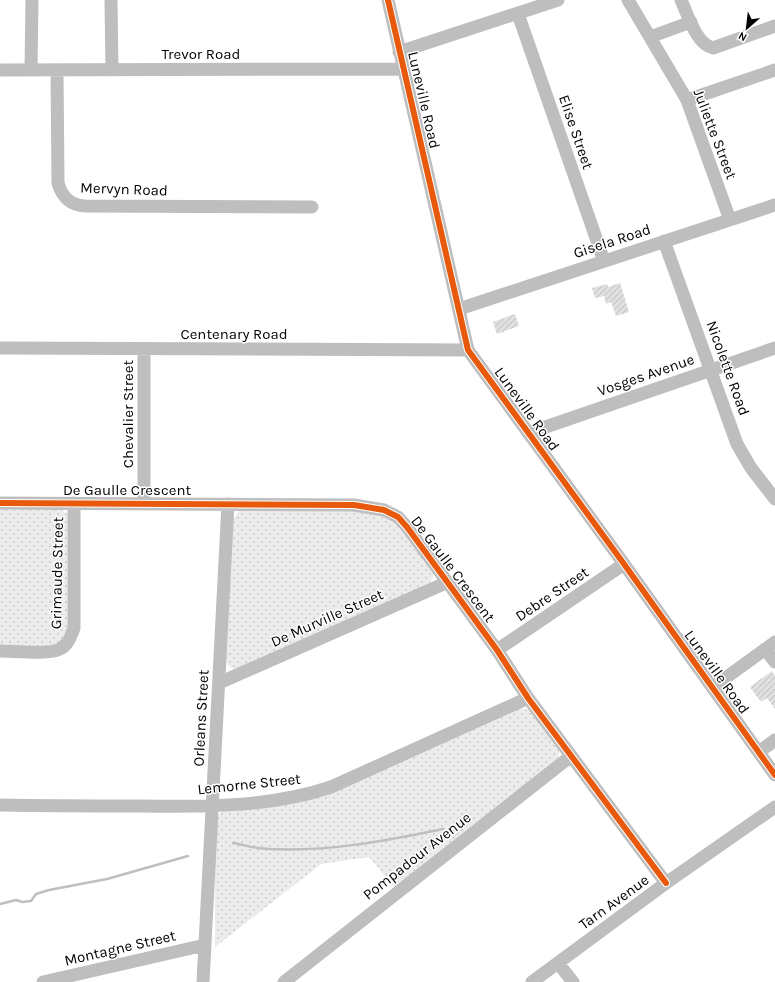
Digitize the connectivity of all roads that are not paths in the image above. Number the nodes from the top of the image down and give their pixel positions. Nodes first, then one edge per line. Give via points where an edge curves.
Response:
1 (32, 0) edge
2 (111, 0) edge
3 (388, 0) edge
4 (558, 0) edge
5 (628, 0) edge
6 (681, 0) edge
7 (518, 14) junction
8 (691, 22) junction
9 (775, 26) edge
10 (650, 37) junction
11 (400, 52) junction
12 (403, 68) junction
13 (0, 70) edge
14 (31, 70) junction
15 (57, 70) junction
16 (112, 70) junction
17 (775, 70) edge
18 (687, 100) junction
19 (775, 205) edge
20 (312, 208) dead end
21 (730, 220) junction
22 (664, 241) junction
23 (604, 261) junction
24 (459, 309) junction
25 (0, 348) edge
26 (775, 348) edge
27 (144, 349) junction
28 (468, 350) junction
29 (711, 369) junction
30 (528, 433) junction
31 (775, 499) edge
32 (0, 503) edge
33 (74, 503) junction
34 (144, 503) junction
35 (228, 504) junction
36 (624, 564) junction
37 (448, 582) junction
38 (770, 646) edge
39 (497, 650) junction
40 (0, 651) edge
41 (775, 662) edge
42 (219, 683) junction
43 (713, 687) junction
44 (528, 698) junction
45 (775, 740) edge
46 (759, 752) junction
47 (571, 756) junction
48 (775, 775) edge
49 (0, 805) edge
50 (212, 807) junction
51 (775, 807) edge
52 (666, 883) junction
53 (204, 945) junction
54 (558, 963) junction
55 (43, 982) edge
56 (203, 982) edge
57 (284, 982) edge
58 (532, 982) edge
59 (573, 982) edge

1 - 14 street
2 - 16 street
3 - 11 street, Luneville Road
4 - 7 street
5 - 10 street, Juliette Street
6 - 8 street
7 - 11 street
7 - 23 street, Elise Street
8 - 9 street via 701,41 713,48
8 - 10 street
10 - 18 street, Juliette Street
11 - 12 street, Luneville Road
12 - 16 street, Trevor Road
12 - 24 street, Luneville Road
13 - 14 street, Trevor Road
14 - 15 street, Trevor Road
15 - 16 street, Trevor Road
15 - 20 street, Mervyn Road via 58,183 60,191 70,202 85,206
17 - 18 street
18 - 21 street, Juliette Street
19 - 21 street, Gisela Road
21 - 22 street, Gisela Road
22 - 23 street, Gisela Road
22 - 29 street, Nicolette Road
23 - 24 street, Gisela Road
24 - 28 street, Luneville Road
25 - 27 street, Centenary Road
26 - 29 street, Vosges Avenue
27 - 28 street, Centenary Road
27 - 34 street, Chevalier Street
28 - 30 street, Luneville Road
29 - 30 street, Vosges Avenue
29 - 31 street, Nicolette Road via 737,444 751,468
30 - 36 street, Luneville Road
32 - 33 street, De Gaulle Crescent
33 - 34 street, De Gaulle Crescent
33 - 40 street, Grimaude Street via 74,628 71,638 60,649 52,652
34 - 35 street, De Gaulle Crescent
35 - 37 street, De Gaulle Crescent via 354,505 384,510 398,517 407,527
35 - 42 street, Orleans Street
36 - 39 street, Debre Street
36 - 43 street, Luneville Road
37 - 39 street, De Gaulle Crescent
37 - 42 street, De Murville Street
38 - 41 street
38 - 43 street
39 - 44 street, De Gaulle Crescent
42 - 50 street, Orleans Street
43 - 46 street, Luneville Road
44 - 47 street, De Gaulle Crescent
44 - 50 street, Lemorne Street via 310,794
45 - 46 street
46 - 48 street, Luneville Road
47 - 52 street, De Gaulle Crescent
47 - 57 street, Pompadour Avenue
49 - 50 street, Lemorne Street
50 - 53 street, Orleans Street
51 - 52 street, Tarn Avenue
52 - 54 street, Tarn Avenue
53 - 55 street, Montagne Street
53 - 56 street, Orleans Street
54 - 58 street, Tarn Avenue
54 - 59 street

